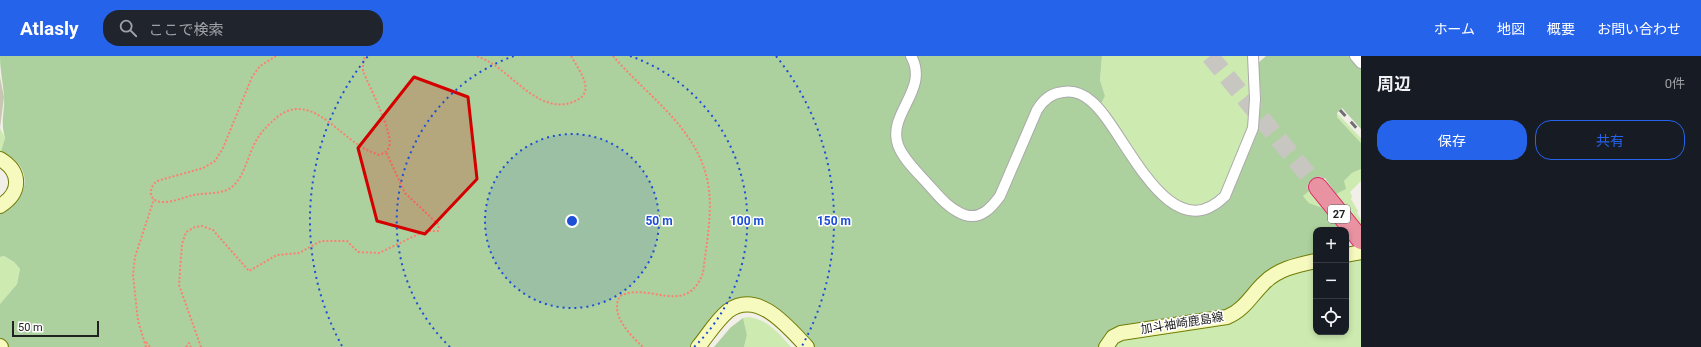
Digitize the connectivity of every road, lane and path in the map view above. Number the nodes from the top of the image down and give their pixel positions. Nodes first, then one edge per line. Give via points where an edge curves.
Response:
1 (276, 56) edge
2 (365, 56) edge
3 (477, 56) edge
4 (571, 56) edge
5 (613, 56) edge
6 (911, 56) edge
7 (1253, 56) edge
8 (1355, 56) edge
9 (1361, 63) edge
10 (386, 152) junction
11 (0, 159) edge
12 (1318, 187) tunnel mouth
13 (154, 199) junction
14 (0, 206) edge
15 (1361, 240) edge
16 (1361, 252) edge
17 (1349, 254) edge
18 (1313, 262) edge
19 (146, 342) junction
20 (146, 347) edge
21 (150, 347) edge
22 (186, 347) edge
23 (191, 347) edge
24 (201, 347) edge
25 (643, 347) edge
26 (698, 347) edge
27 (807, 347) edge
28 (1106, 347) edge

1 - 13 path via 260,66 252,77 223,148 215,161 203,168 157,181 152,185 150,192
2 - 10 path via 363,71 388,130 390,146
3 - 4 path via 490,62 530,94 552,103 563,103 578,99 584,94 586,87
5 - 25 path via 681,125 703,163 709,192 703,273 700,282 692,291 681,296 631,292 617,300 617,312 622,322
6 - 7 street via 917,73 916,82 899,121 896,134 898,146 916,171 949,207 968,216 976,216 992,208 1000,196 1029,126 1043,102 1052,95 1062,92 1077,92 1097,106 1140,169 1168,199 1183,207 1198,210 1218,202 1225,196 1253,128 1256,98
8 - 9 street
10 - 13 path via 379,155 369,151 308,110 289,110 280,114 262,130 239,178 226,190 163,202
10 - 24 path via 405,193 439,225 438,230 425,231 379,253 358,252 348,241 321,241 299,253 277,255 249,271 213,230 202,226 189,229 182,244 179,285
11 - 14 main road via 10,165 16,174 16,185 8,201
12 - 15 highway, 27
13 - 19 path via 135,256 133,275 138,321
16 - 17 main road
18 - 28 main road, 加斗袖崎鹿島線 via 1296,265 1271,277 1242,308 1227,317 1121,333 1113,337
19 - 20 path
19 - 21 path
22 - 23 path via 189,343
26 - 27 main road via 730,310 754,304 790,328

